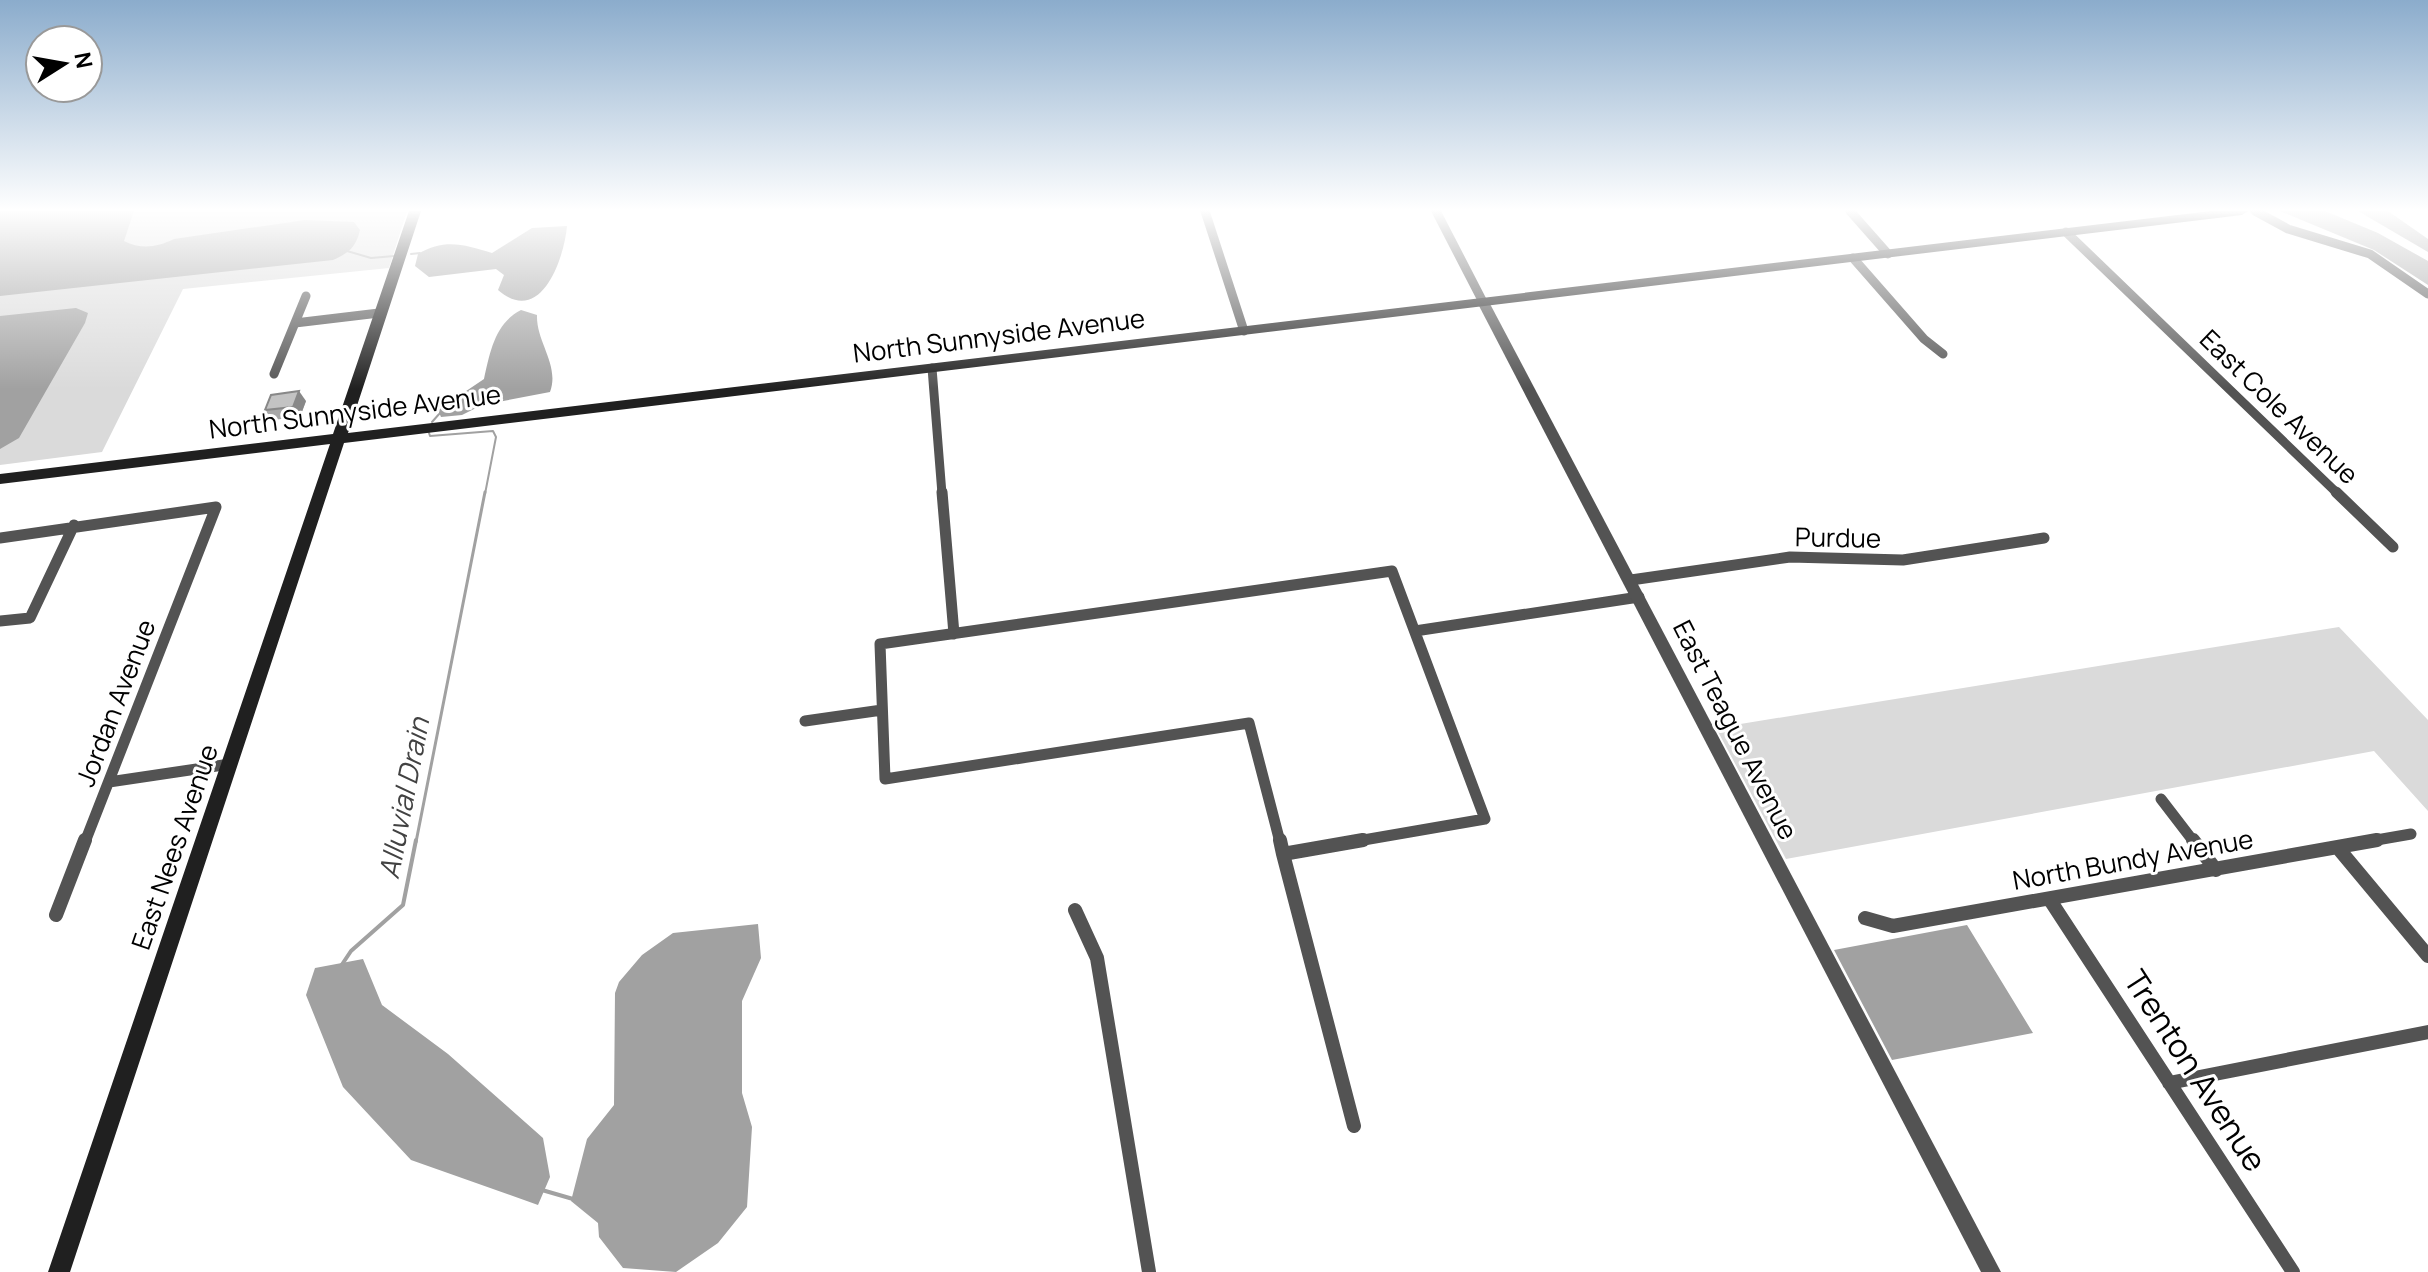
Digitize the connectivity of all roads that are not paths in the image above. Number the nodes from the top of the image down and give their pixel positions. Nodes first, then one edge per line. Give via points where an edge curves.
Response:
1 (394, 270) edge
2 (1224, 270) edge
3 (1467, 270) edge
4 (1749, 270) edge
5 (1864, 270) edge
6 (2106, 270) edge
7 (2394, 270) edge
8 (2428, 294) edge
9 (306, 296) dead end
10 (1483, 302) junction
11 (379, 313) junction
12 (295, 323) junction
13 (1244, 331) junction
14 (1943, 354) dead end
15 (932, 368) junction
16 (274, 374) dead end
17 (339, 438) junction
18 (0, 479) edge
19 (74, 525) junction
20 (0, 538) edge
21 (2044, 538) dead end
22 (2393, 547) dead end
23 (1631, 580) junction
24 (1639, 597) junction
25 (0, 621) edge
26 (1415, 631) junction
27 (954, 634) junction
28 (882, 710) junction
29 (805, 721) dead end
30 (230, 764) junction
31 (109, 782) junction
32 (2161, 799) dead end
33 (2411, 834) dead end
34 (2338, 848) junction
35 (1283, 854) junction
36 (2216, 870) junction
37 (2050, 900) junction
38 (1075, 910) dead end
39 (56, 915) dead end
40 (1865, 918) dead end
41 (2428, 956) edge
42 (2428, 1032) edge
43 (2169, 1083) junction
44 (1354, 1126) dead end
45 (59, 1272) edge
46 (1149, 1272) edge
47 (1991, 1272) edge
48 (2293, 1272) edge

1 - 11 main road, East Nees Avenue
2 - 13 street
3 - 10 street, East Teague Avenue
4 - 10 main road, North Sunnyside Avenue
5 - 14 street
6 - 22 street, East Cole Avenue
7 - 8 street
9 - 12 street
10 - 13 main road, North Sunnyside Avenue
10 - 23 street, East Teague Avenue
11 - 12 street
11 - 17 main road, East Nees Avenue
12 - 16 street
13 - 15 main road, North Sunnyside Avenue
15 - 17 main road, North Sunnyside Avenue
15 - 27 street
17 - 18 main road, North Sunnyside Avenue
17 - 30 main road, East Nees Avenue
19 - 20 street
19 - 25 street via 30,618
19 - 31 street, Jordan Avenue via 216,507
21 - 23 street, Purdue via 1891,561 1790,557
23 - 24 street, East Teague Avenue
24 - 26 street
24 - 47 street, East Teague Avenue
26 - 27 street via 1392,571
26 - 35 street via 1485,819
27 - 28 street via 880,644
28 - 29 street
28 - 35 street via 885,779 1249,723
30 - 31 street
30 - 45 main road, East Nees Avenue
31 - 39 street, Jordan Avenue
32 - 36 street
33 - 34 street, North Bundy Avenue
34 - 36 street, North Bundy Avenue
34 - 41 street
35 - 44 street
36 - 37 street, North Bundy Avenue
37 - 40 street, North Bundy Avenue via 1893,926
37 - 43 street, Trenton Avenue
38 - 46 street via 1097,958
42 - 43 street
43 - 48 street, Trenton Avenue

